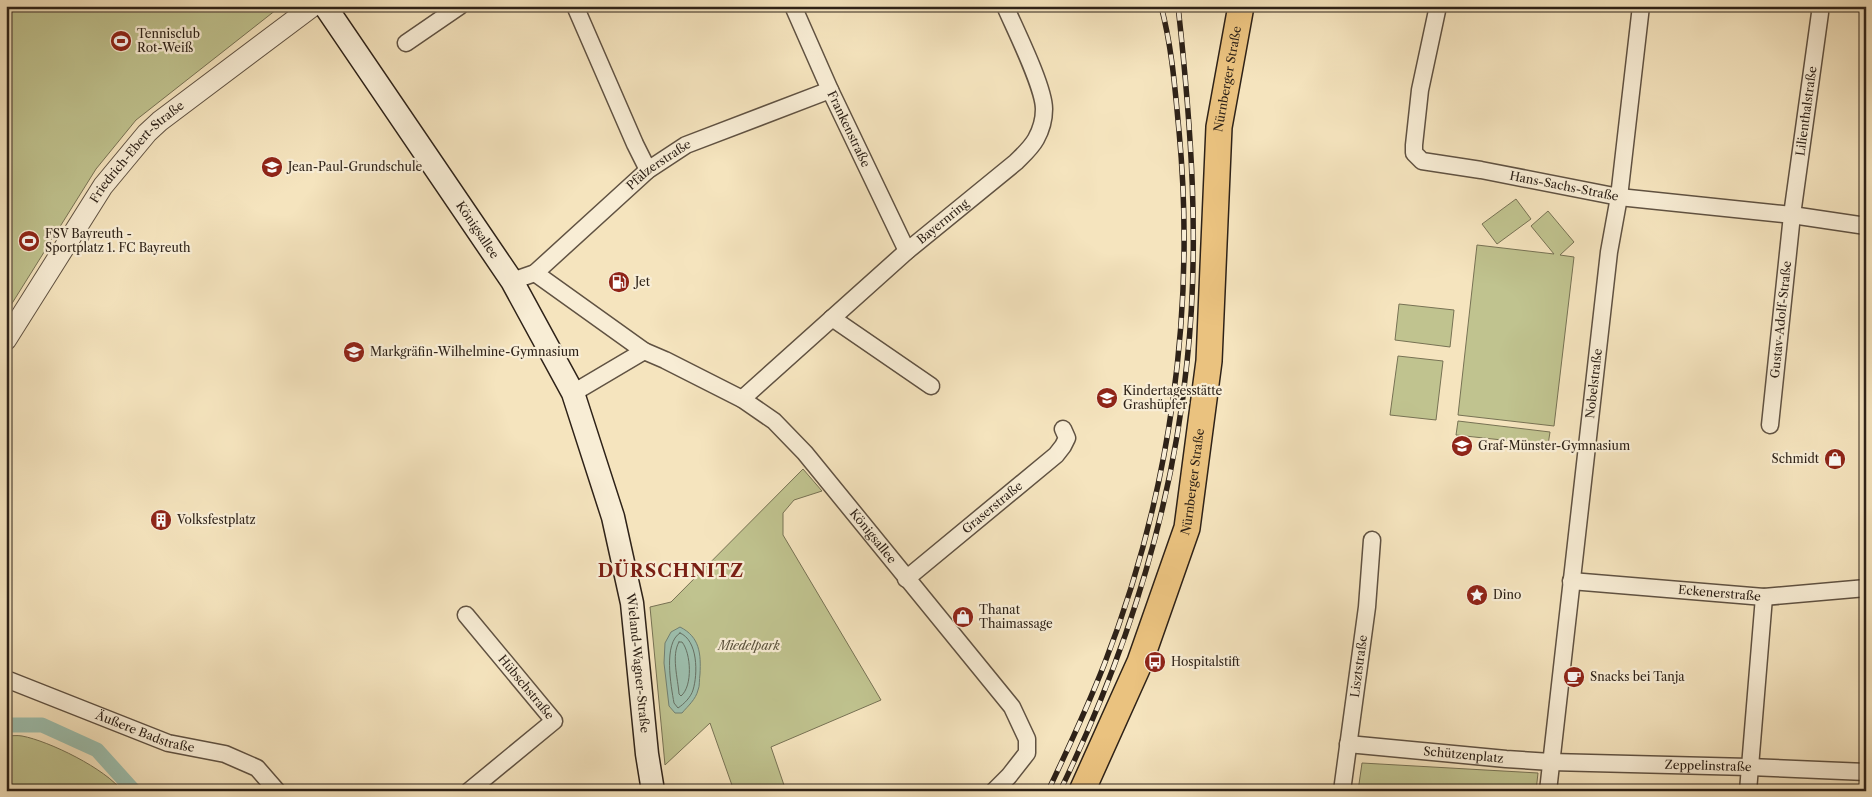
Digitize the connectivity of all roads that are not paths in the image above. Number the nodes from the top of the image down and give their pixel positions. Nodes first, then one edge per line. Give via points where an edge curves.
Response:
1 (313, 6) edge
2 (325, 6) edge
3 (460, 6) edge
4 (575, 6) edge
5 (793, 6) edge
6 (1005, 6) edge
7 (1241, 6) edge
8 (1438, 6) edge
9 (1642, 6) edge
10 (1819, 6) edge
11 (406, 43) dead end
12 (830, 90) junction
13 (648, 170) junction
14 (1619, 198) junction
15 (1792, 215) junction
16 (1866, 226) edge
17 (907, 251) junction
18 (535, 273) junction
19 (512, 281) junction
20 (832, 318) junction
21 (6, 340) edge
22 (644, 351) junction
23 (931, 386) dead end
24 (574, 393) junction
25 (742, 399) junction
26 (1770, 425) dead end
27 (1063, 429) dead end
28 (1372, 540) dead end
29 (906, 578) junction
30 (1572, 581) junction
31 (1866, 588) edge
32 (1764, 597) junction
33 (466, 615) dead end
34 (6, 679) edge
35 (1348, 744) junction
36 (1551, 762) junction
37 (1749, 767) junction
38 (1866, 772) edge
39 (277, 791) edge
40 (469, 791) edge
41 (653, 791) edge
42 (994, 791) edge
43 (1082, 791) edge
44 (1342, 791) edge
45 (1548, 791) edge
46 (1748, 791) edge

1 - 21 street, Friedrich-Ebert-Straße via 147,133 103,186
2 - 19 main road, Königsallee
3 - 11 street
4 - 13 street
5 - 12 street, Frankenstraße
6 - 17 street, Bayernring via 1044,107 1037,138 1028,150
7 - 43 main road, Nürnberger Straße via 1219,127 1209,361 1187,528 1140,662
8 - 14 street, Hans-Sachs-Straße via 1420,90 1414,153 1422,161
9 - 14 street, Nobelstraße
10 - 15 street, Lilienthalstraße
12 - 13 street, Pfälzerstraße via 686,145
12 - 17 street, Frankenstraße
13 - 18 street, Pfälzerstraße
14 - 15 street, Hans-Sachs-Straße
14 - 30 street, Nobelstraße via 1609,252
15 - 16 street, Hans-Sachs-Straße
15 - 26 street, Gustav-Adolf-Straße
17 - 20 street, Bayernring
18 - 19 street, Pfälzerstraße
18 - 22 street, Königsallee
19 - 24 main road, Königsallee
20 - 23 street
20 - 25 street, Bayernring
22 - 24 street
22 - 25 street, Königsallee
24 - 41 main road, Wieland-Wagner-Straße via 613,517 632,603
25 - 29 street, Königsallee via 774,422 805,453
27 - 29 street, Graserstraße via 1067,438 1056,455
28 - 35 street, Lisztstraße via 1367,607
29 - 42 street, Königsallee via 1012,707 1027,739 1027,753
30 - 32 street, Eckenerstraße
30 - 36 street, Nobelstraße
31 - 32 street, Eckenerstraße
32 - 37 street
33 - 40 street, Hübschstraße via 554,721
34 - 39 street, Äußere Badstraße via 168,743 224,754 257,768
35 - 36 street, Schützenplatz
35 - 44 street, Lisztstraße
36 - 37 street, Zeppelinstraße
36 - 45 street
37 - 38 street, Zeppelinstraße
37 - 46 street

